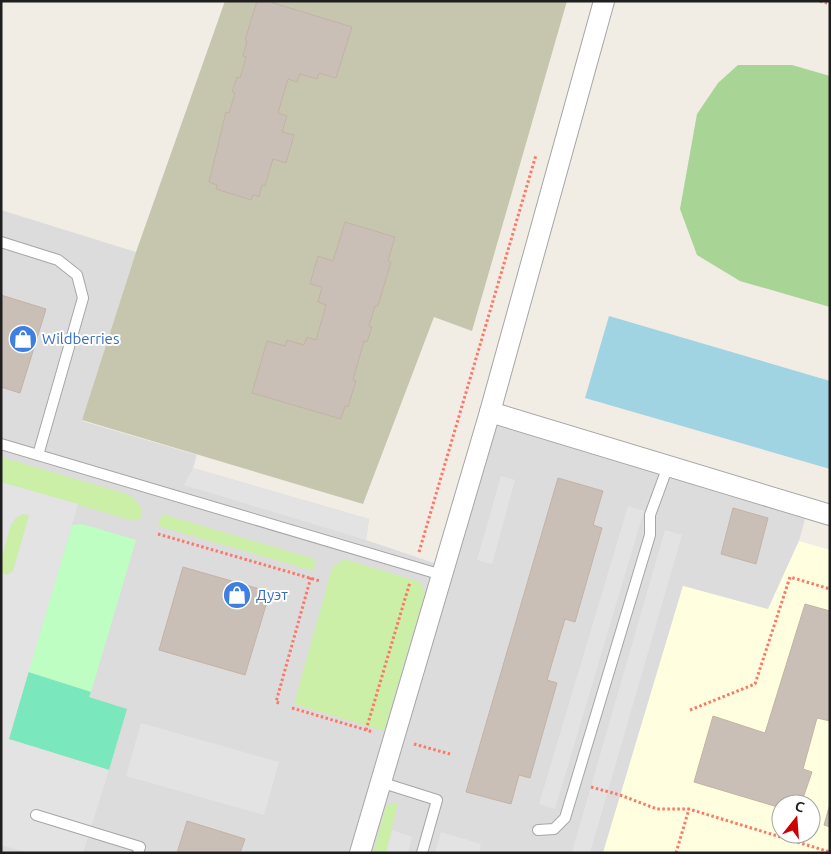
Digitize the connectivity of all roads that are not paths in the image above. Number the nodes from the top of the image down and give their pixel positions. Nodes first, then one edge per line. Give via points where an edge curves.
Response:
1 (604, 1) edge
2 (1, 242) edge
3 (490, 412) junction
4 (1, 444) edge
5 (38, 455) junction
6 (668, 466) junction
7 (830, 515) edge
8 (442, 575) junction
9 (380, 782) junction
10 (36, 815) dead end
11 (538, 830) dead end
12 (138, 853) edge
13 (360, 853) edge
14 (422, 853) edge

1 - 3 street
2 - 5 lane via 58,260 77,275 83,298
3 - 6 street
3 - 8 street
4 - 5 lane
5 - 8 lane
6 - 7 street
6 - 11 lane via 650,515 650,536 565,818 554,829
8 - 9 street
9 - 13 street
9 - 14 lane via 437,800
10 - 12 lane via 140,847

